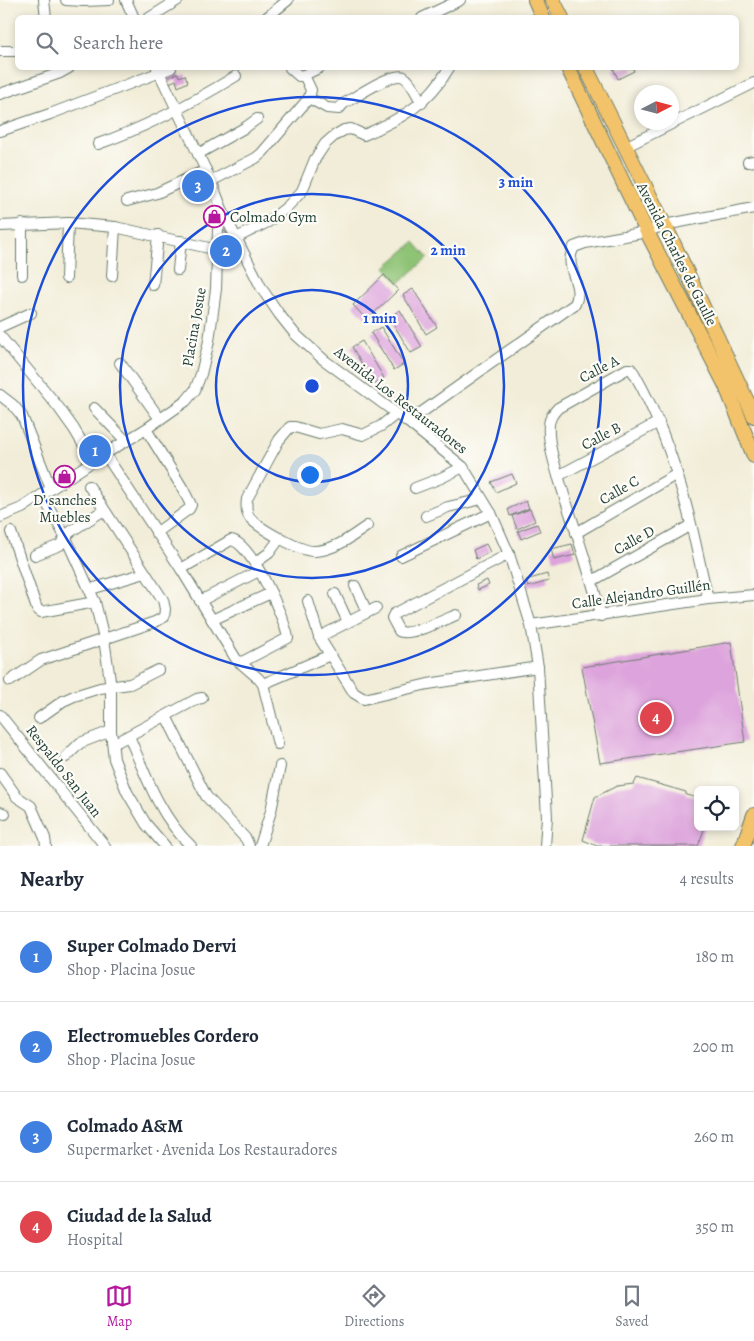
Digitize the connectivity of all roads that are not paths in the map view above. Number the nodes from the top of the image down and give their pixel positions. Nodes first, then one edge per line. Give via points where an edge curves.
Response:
1 (44, 0) edge
2 (66, 0) edge
3 (109, 0) edge
4 (126, 0) edge
5 (178, 0) edge
6 (288, 0) edge
7 (460, 0) edge
8 (535, 0) edge
9 (553, 0) edge
10 (444, 7) junction
11 (46, 15) edge
12 (133, 15) edge
13 (154, 15) edge
14 (270, 15) edge
15 (428, 15) edge
16 (446, 15) edge
17 (542, 15) edge
18 (560, 15) edge
19 (0, 51) edge
20 (15, 51) edge
21 (65, 70) edge
22 (158, 70) edge
23 (292, 70) edge
24 (315, 70) edge
25 (448, 70) edge
26 (569, 70) edge
27 (587, 70) edge
28 (304, 75) junction
29 (236, 76) dead end
30 (754, 83) edge
31 (0, 94) edge
32 (309, 98) junction
33 (422, 103) junction
34 (177, 111) junction
35 (256, 119) dead end
36 (0, 131) edge
37 (98, 144) dead end
38 (625, 147) junction
39 (198, 154) junction
40 (206, 170) junction
41 (211, 181) junction
42 (127, 201) dead end
43 (754, 208) edge
44 (224, 214) junction
45 (68, 223) junction
46 (22, 224) junction
47 (664, 225) junction
48 (0, 226) edge
49 (115, 227) junction
50 (647, 232) junction
51 (158, 235) junction
52 (236, 238) junction
53 (181, 241) junction
54 (218, 250) junction
55 (178, 270) dead end
56 (22, 274) dead end
57 (112, 276) dead end
58 (66, 278) dead end
59 (153, 285) dead end
60 (31, 313) dead end
61 (0, 327) edge
62 (0, 336) edge
63 (120, 363) dead end
64 (0, 395) edge
65 (94, 408) dead end
66 (396, 414) junction
67 (754, 416) edge
68 (160, 419) junction
69 (408, 422) junction
70 (659, 422) junction
71 (146, 429) junction
72 (126, 442) junction
73 (105, 454) junction
74 (754, 456) edge
75 (93, 461) junction
76 (463, 467) junction
77 (677, 474) junction
78 (558, 476) junction
79 (89, 486) dead end
80 (415, 488) dead end
81 (52, 489) junction
82 (42, 496) junction
83 (482, 499) junction
84 (104, 510) junction
85 (491, 513) junction
86 (0, 516) edge
87 (426, 516) dead end
88 (691, 525) junction
89 (367, 526) dead end
90 (11, 532) dead end
91 (576, 532) junction
92 (156, 533) junction
93 (66, 538) junction
94 (280, 538) junction
95 (509, 554) junction
96 (35, 555) dead end
97 (401, 556) dead end
98 (257, 567) junction
99 (181, 568) junction
100 (145, 573) junction
101 (592, 581) junction
102 (355, 586) dead end
103 (90, 589) junction
104 (271, 593) junction
105 (335, 594) dead end
106 (754, 595) edge
107 (708, 599) junction
108 (200, 601) junction
109 (308, 601) dead end
110 (95, 602) junction
111 (456, 615) dead end
112 (601, 616) junction
113 (212, 620) junction
114 (348, 622) junction
115 (532, 625) junction
116 (319, 637) junction
117 (104, 639) junction
118 (330, 655) junction
119 (240, 663) junction
120 (538, 667) junction
121 (158, 670) dead end
122 (10, 681) dead end
123 (263, 684) junction
124 (111, 687) junction
125 (202, 698) dead end
126 (0, 715) edge
127 (166, 716) junction
128 (39, 718) dead end
129 (111, 731) junction
130 (129, 736) junction
131 (113, 744) junction
132 (278, 744) dead end
133 (66, 757) dead end
134 (280, 766) dead end
135 (0, 773) edge
136 (754, 815) edge
137 (46, 846) edge
138 (105, 846) edge
139 (165, 846) edge
140 (190, 846) edge
141 (249, 846) edge
142 (260, 846) edge
143 (545, 846) edge
144 (743, 846) edge

1 - 11 street
2 - 3 street
4 - 12 street
5 - 13 street
6 - 14 street
7 - 10 street
8 - 17 main road
9 - 18 main road
10 - 15 street
10 - 16 street
19 - 20 street
21 - 31 street
22 - 34 street, Avenida Los Restauradores
22 - 36 street
23 - 28 street via 299,76
24 - 28 street
25 - 33 street
26 - 50 main road, Avenida Charles de Gaulle
27 - 38 main road, Avenida Charles de Gaulle
28 - 32 street via 311,90
29 - 34 street
30 - 38 street
32 - 33 street via 327,108 339,109 388,79 399,76 405,78
32 - 41 street via 259,156
33 - 52 street via 397,120 364,135 351,129 334,136 315,159 302,191 287,207 268,222
34 - 37 street
34 - 39 street, Avenida Los Restauradores
35 - 39 street
38 - 47 main road, Avenida Charles de Gaulle
39 - 40 street, Avenida Los Restauradores
40 - 41 street, Avenida Los Restauradores
40 - 42 street via 156,193
41 - 44 street, Avenida Los Restauradores
43 - 47 street
44 - 52 street, Avenida Los Restauradores
44 - 54 street, Placina Josue via 218,230
45 - 46 street
45 - 49 street
45 - 58 street
46 - 48 street
46 - 56 street
47 - 50 street
47 - 67 main road, Avenida Charles de Gaulle
49 - 51 street
49 - 57 street
50 - 69 street via 574,247 570,263 578,292 575,304
50 - 74 main road, Avenida Charles de Gaulle via 724,384
51 - 53 street
51 - 59 street
52 - 66 street, Avenida Los Restauradores via 262,289 295,334
53 - 54 street
53 - 55 street
54 - 68 street, Placina Josue via 210,341 201,374 195,390 186,400
60 - 61 street
62 - 75 street via 59,408
63 - 68 street
64 - 81 street via 22,416
65 - 72 street
66 - 69 street, Avenida Los Restauradores
66 - 94 street via 363,435 342,429 319,434 295,427 288,429 279,440 246,506 251,519
68 - 71 street, Placina Josue
69 - 76 street, Avenida Los Restauradores
70 - 77 street, Calle A
70 - 78 street, Calle B
70 - 78 street, Calle A via 634,373 627,369 558,408 551,416 549,433
71 - 72 street, Placina Josue
71 - 92 street via 190,501 190,509
72 - 73 street, Placina Josue
73 - 75 street, Placina Josue
73 - 92 street
75 - 81 street, Placina Josue
76 - 80 street
76 - 83 street, Avenida Los Restauradores
77 - 88 street, Calle A
77 - 91 street, Calle C
78 - 91 street, Calle A
79 - 84 street
81 - 82 street, Placina Josue
82 - 86 street, Placina Josue
82 - 93 street
83 - 85 street, Avenida Los Restauradores
83 - 87 street
84 - 93 street
84 - 100 street
85 - 95 street, Avenida Los Restauradores
85 - 97 street
88 - 101 street, Calle D
88 - 107 street, Calle A
89 - 94 street via 342,543 314,551 302,550
90 - 110 street via 37,609 41,612
91 - 101 street, Calle A
92 - 99 street
93 - 96 street via 60,545
93 - 103 street
94 - 98 street
95 - 111 street via 394,614 392,618 399,631 405,634
95 - 115 street, Avenida Los Restauradores
98 - 99 street via 237,541 231,540
98 - 104 street
98 - 108 street
99 - 108 street
100 - 103 street
100 - 117 street via 163,600 164,617
101 - 112 street, Calle A
102 - 114 street via 372,610
103 - 110 street
104 - 113 street
104 - 119 street via 288,638
105 - 114 street
106 - 107 street, Calle Alejandro Guillén
107 - 112 street, Calle Alejandro Guillén
108 - 113 street
109 - 116 street
110 - 117 street
112 - 115 street, Calle Alejandro Guillén
113 - 119 street
114 - 116 street
115 - 120 street, Avenida Los Restauradores
116 - 118 street
117 - 122 street via 41,660
117 - 124 street
118 - 120 street via 354,693 366,700 428,684
118 - 123 street
119 - 123 street
120 - 143 street, Avenida Los Restauradores via 547,817
121 - 124 street via 130,684
123 - 132 street
124 - 128 street via 68,698
124 - 129 street
125 - 127 street
126 - 138 street, Respaldo San Juan
127 - 130 street
127 - 141 street via 206,796
129 - 131 street
129 - 133 street via 80,744
130 - 131 street
130 - 140 street via 150,788 178,835
131 - 139 street via 114,759 128,792 146,824
134 - 142 street
135 - 137 street via 17,797 30,806
136 - 144 main road

